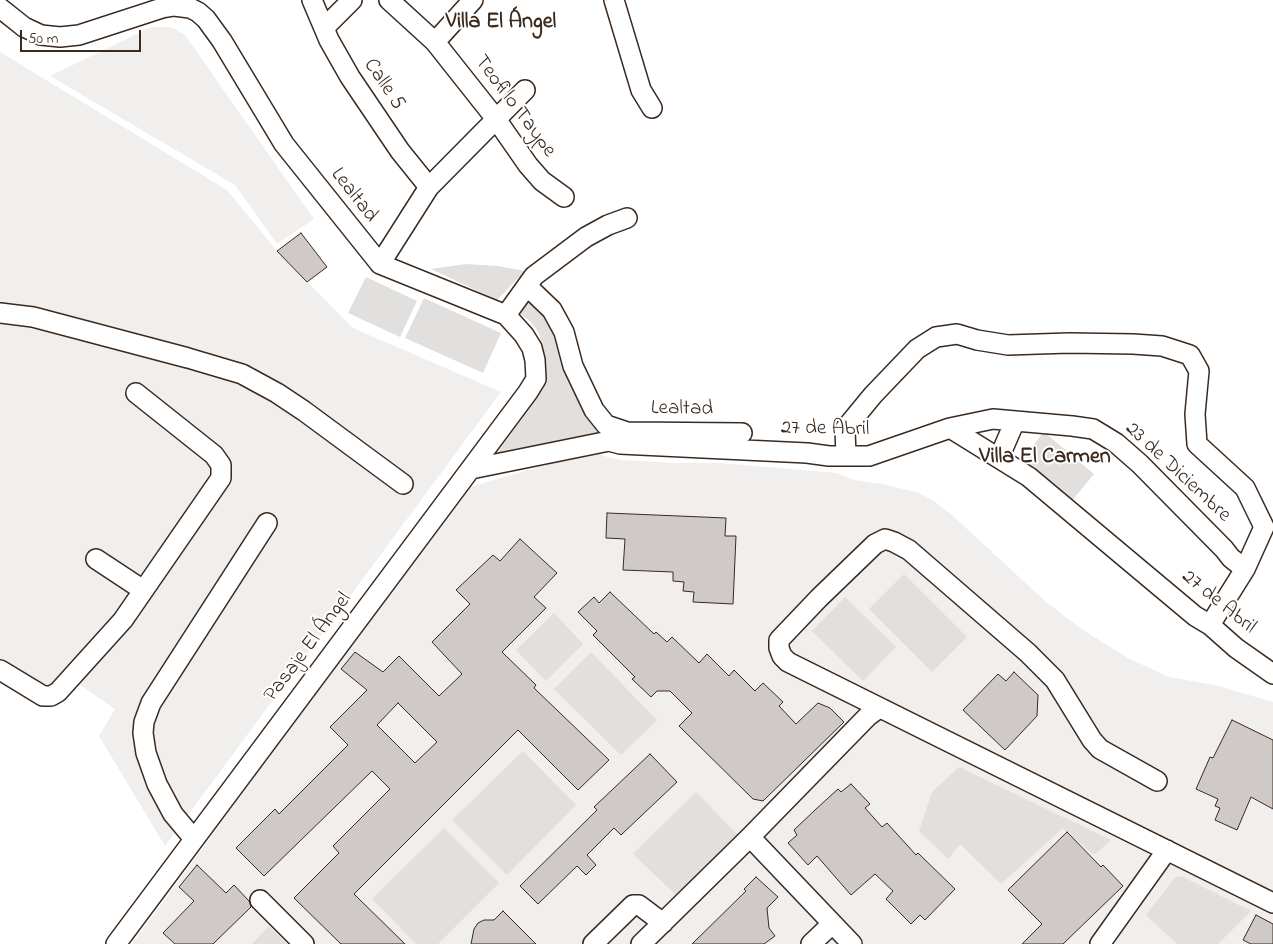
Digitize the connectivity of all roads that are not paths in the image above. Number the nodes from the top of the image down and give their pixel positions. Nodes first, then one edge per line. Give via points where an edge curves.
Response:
1 (312, 0) edge
2 (352, 0) edge
3 (388, 0) edge
4 (473, 0) edge
5 (614, 0) edge
6 (136, 7) edge
7 (0, 8) edge
8 (325, 28) junction
9 (436, 42) junction
10 (525, 90) dead end
11 (652, 108) dead end
12 (496, 120) junction
13 (429, 187) junction
14 (564, 197) dead end
15 (627, 218) dead end
16 (380, 264) junction
17 (527, 286) junction
18 (0, 313) edge
19 (506, 315) junction
20 (536, 378) joint
21 (136, 393) dead end
22 (1015, 421) junction
23 (950, 428) junction
24 (742, 433) dead end
25 (846, 456) junction
26 (999, 458) junction
27 (471, 469) junction
28 (403, 484) dead end
29 (267, 523) dead end
30 (96, 559) dead end
31 (1245, 569) junction
32 (143, 590) junction
33 (1210, 625) junction
34 (0, 670) edge
35 (1273, 674) edge
36 (879, 708) junction
37 (1157, 781) dead end
38 (750, 837) junction
39 (194, 839) junction
40 (1167, 850) junction
41 (260, 900) dead end
42 (1273, 903) edge
43 (663, 923) junction
44 (832, 924) junction
45 (116, 944) edge
46 (304, 944) edge
47 (593, 944) edge
48 (641, 944) edge
49 (811, 944) edge
50 (852, 944) edge
51 (1100, 944) edge

1 - 8 street, Calle 5
2 - 8 street
3 - 9 street, Teofilo Taype
4 - 9 street
5 - 11 street via 641,90
6 - 7 street, Lealtad via 78,35 60,37 41,35 24,27
6 - 16 street, Lealtad via 190,8 206,19 239,67 284,144
8 - 13 street, Calle 5 via 350,77 400,151
9 - 12 street, Teofilo Taype
10 - 12 street
12 - 13 street
12 - 14 street, Teofilo Taype via 542,181
13 - 16 street
15 - 17 street via 586,237 534,276
16 - 19 street, Lealtad
17 - 19 street
17 - 24 street, Lealtad via 552,310 564,332 573,366 594,410 606,425 627,432
18 - 28 street via 33,317 242,374 304,411
19 - 20 street, Lealtad via 532,348
20 - 27 street, Pasaje El Ángel
21 - 32 street via 214,455 222,471 221,478
22 - 23 street, 23 de Diciembre via 993,419
22 - 26 street
22 - 31 street, 23 de Diciembre via 1093,430 1116,443
23 - 25 street, 27 de Abril via 888,451 869,456
23 - 26 street, 27 de Abril
25 - 27 street, 27 de Abril via 609,441
25 - 31 street via 845,429 917,350 936,337 957,334 1008,346 1097,343 1162,346 1190,355 1199,371 1195,414 1197,444 1245,488 1264,527
26 - 33 street, 27 de Abril via 1029,477 1195,616
27 - 39 street, Pasaje El Ángel
29 - 39 street via 151,703 146,717 144,743 157,784 173,814
30 - 32 street
31 - 33 street
32 - 34 street via 123,620 55,694 38,694
33 - 35 street, 27 de Abril
36 - 37 street via 788,662 782,656 779,640 875,544 885,540 909,550 1028,653 1055,680 1100,748
36 - 38 street
36 - 40 street
38 - 43 street
38 - 44 street
39 - 45 street, Pasaje El Ángel
40 - 42 street
40 - 51 street
41 - 46 street
43 - 47 street via 639,905 633,905
43 - 48 street
44 - 49 street
44 - 50 street

